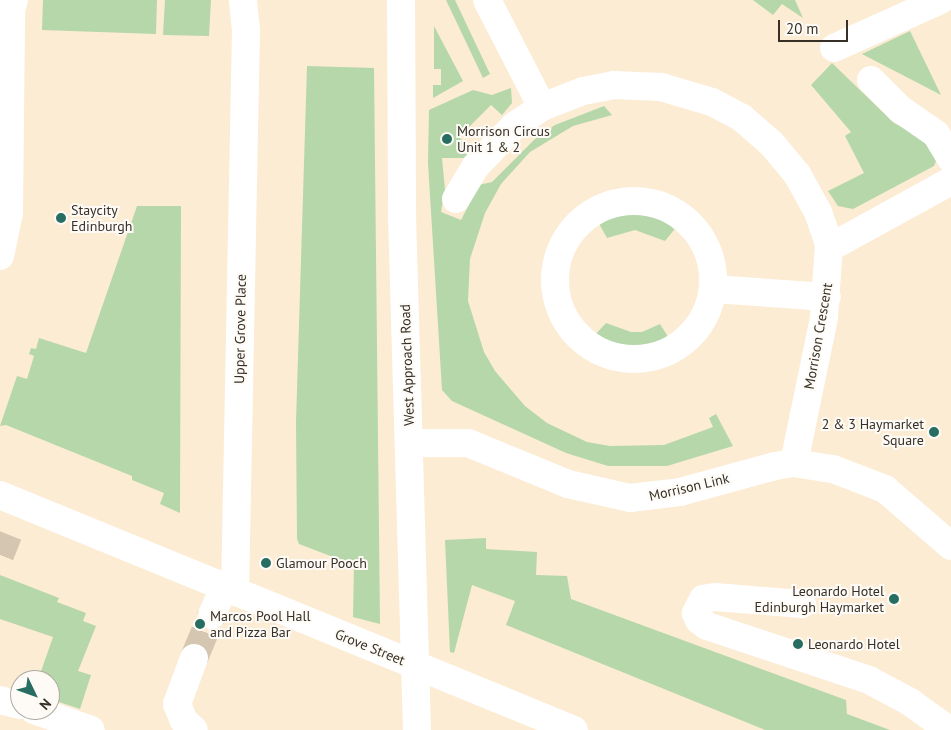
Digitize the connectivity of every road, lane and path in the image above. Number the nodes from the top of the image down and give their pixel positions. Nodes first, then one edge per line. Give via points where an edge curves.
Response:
1 (14, 0) edge
2 (243, 0) edge
3 (401, 0) edge
4 (487, 0) edge
5 (941, 0) edge
6 (834, 48) dead end
7 (871, 80) dead end
8 (542, 107) junction
9 (951, 159) edge
10 (951, 181) edge
11 (456, 199) dead end
12 (829, 248) junction
13 (0, 256) edge
14 (712, 289) junction
15 (827, 297) junction
16 (409, 443) junction
17 (794, 463) junction
18 (0, 495) edge
19 (951, 546) edge
20 (230, 590) junction
21 (802, 604) dead end
22 (212, 615) tunnel mouth
23 (194, 658) tunnel mouth
24 (60, 719) edge
25 (530, 722) edge
26 (91, 730) edge
27 (194, 730) edge
28 (417, 730) edge
29 (574, 730) edge
30 (949, 730) edge

1 - 13 street via 9,213
2 - 20 street, Upper Grove Place via 246,19
3 - 16 street, West Approach Road via 402,216
4 - 8 street
5 - 6 street
7 - 9 street via 900,109 936,134
8 - 11 street, Morrison Crescent via 514,126 484,155
8 - 12 street, Morrison Crescent via 583,91 625,85 671,89 723,106 764,136 792,166 818,212
10 - 12 street
12 - 15 street, Morrison Crescent
14 - 14 street via 708,251 695,230 676,213 644,202 610,205 584,219 565,241 555,274 558,302 570,328 595,349 626,359 659,355 687,338 702,321
14 - 15 street
15 - 17 street, Morrison Crescent
16 - 17 street, Morrison Link via 468,443 568,484 630,498 680,492
16 - 28 street, West Approach Road
17 - 19 street, Morrison Link via 851,473 885,489
18 - 20 street, Grove Street
20 - 22 street
20 - 25 street, Grove Street via 459,683
21 - 30 street via 714,597 703,599 696,613 707,626 869,680 910,702
23 - 27 street via 177,704 184,721
24 - 26 street
25 - 29 street, Grove Street

